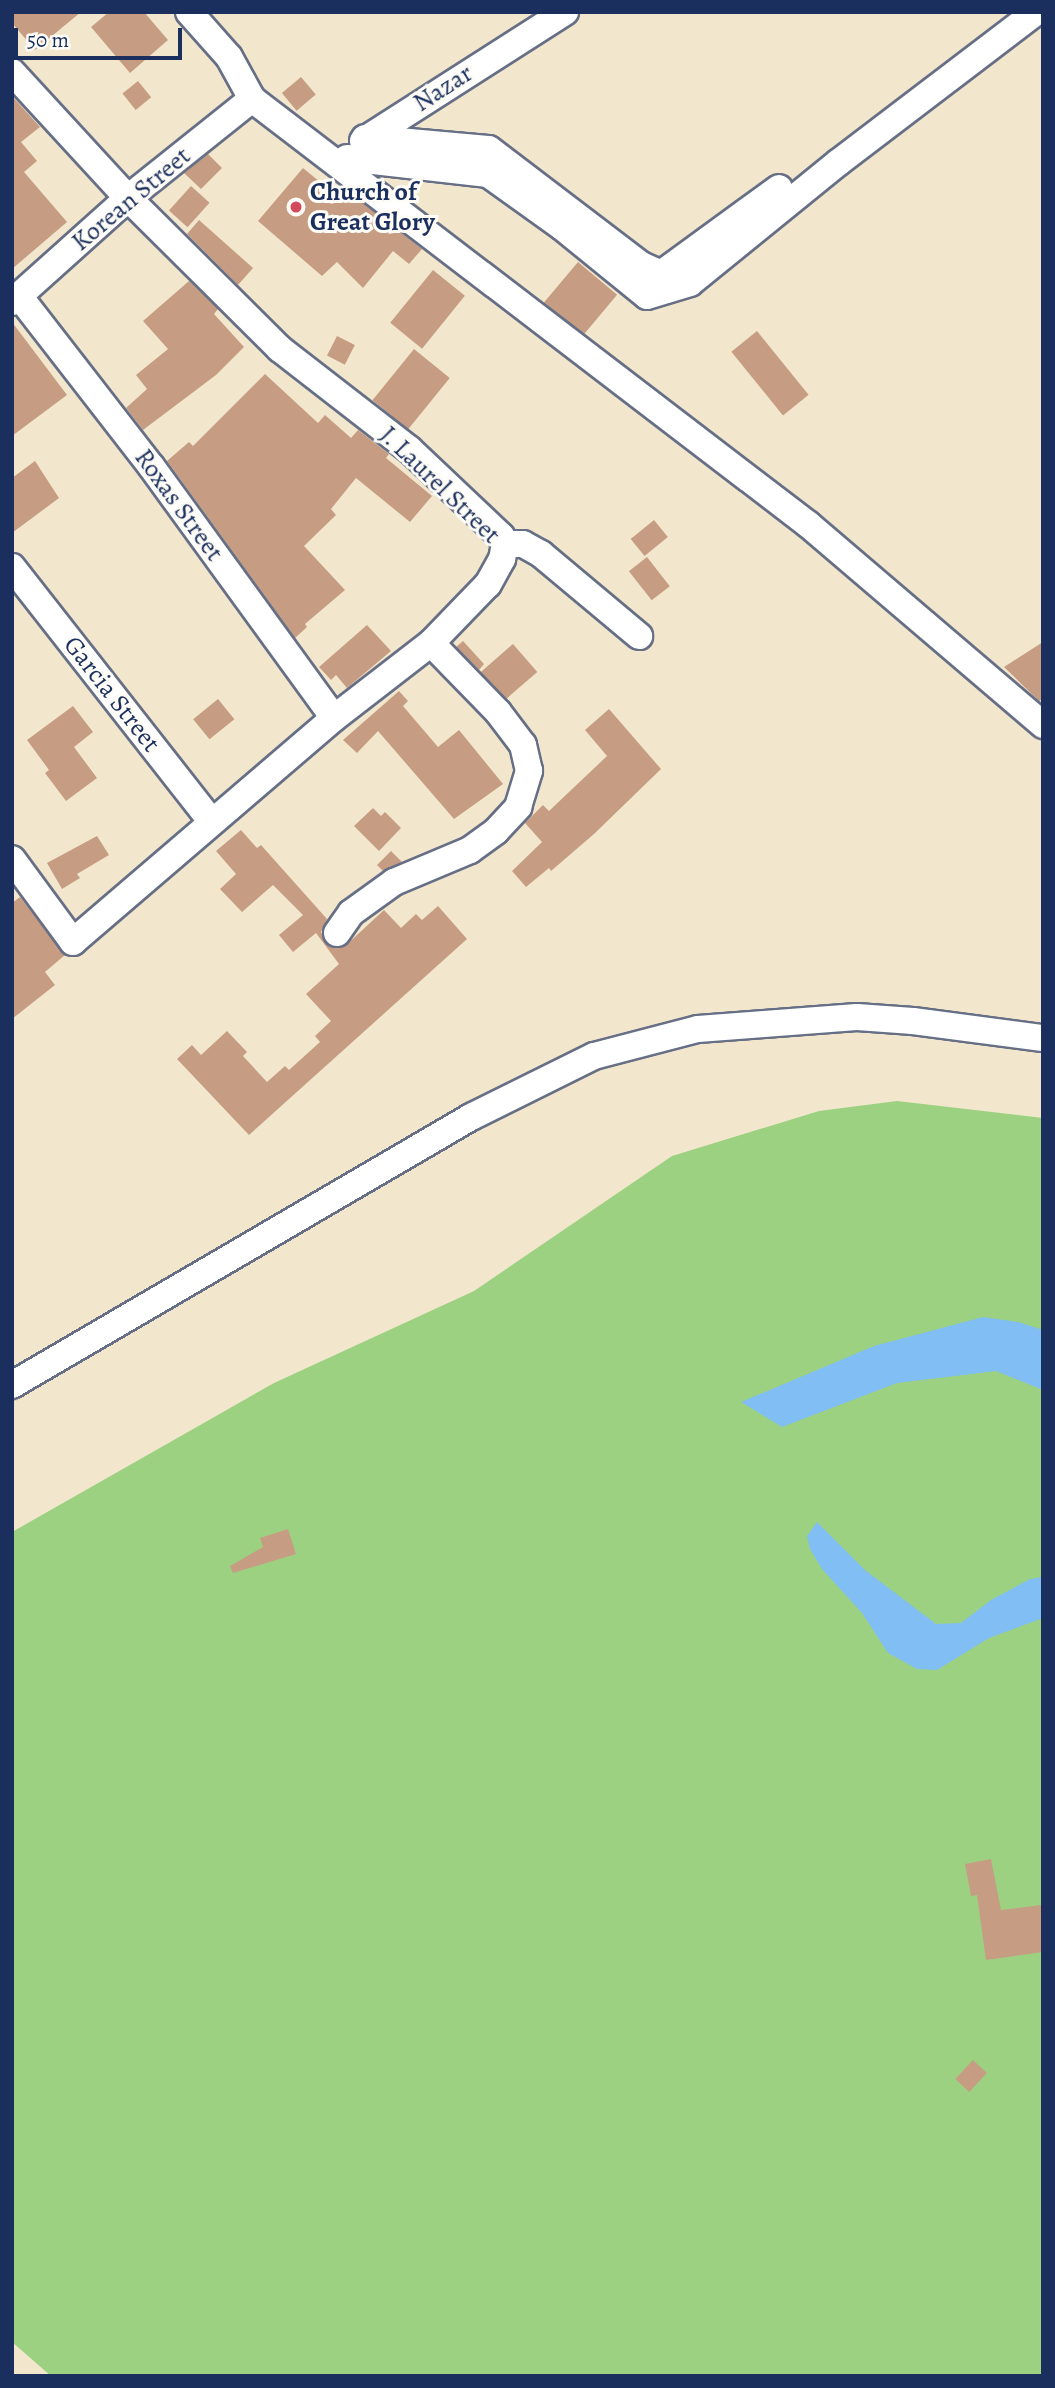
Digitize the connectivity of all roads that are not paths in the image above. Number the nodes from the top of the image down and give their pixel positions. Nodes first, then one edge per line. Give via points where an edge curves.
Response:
1 (189, 12) edge
2 (559, 15) edge
3 (1018, 16) edge
4 (12, 72) edge
5 (252, 99) junction
6 (365, 138) junction
7 (343, 162) junction
8 (128, 198) junction
9 (567, 220) junction
10 (16, 299) edge
11 (505, 544) junction
12 (12, 567) edge
13 (639, 636) dead end
14 (431, 643) junction
15 (334, 718) junction
16 (1040, 718) edge
17 (212, 822) junction
18 (12, 859) edge
19 (337, 933) dead end
20 (1043, 1038) edge
21 (12, 1385) edge

1 - 5 street via 229,57
2 - 6 street, Nazar
3 - 9 street via 725,241 661,274
4 - 8 street, J. Laurel Street
5 - 7 street
5 - 8 street, Korean Street
6 - 7 street, Nazar
6 - 9 street via 489,149
7 - 9 street via 488,174
7 - 16 street via 809,525
8 - 10 street, Korean Street
8 - 11 street, J. Laurel Street via 280,349 409,449
10 - 15 street, Roxas Street via 151,466
11 - 13 street via 523,544 541,554
11 - 14 street, J. Laurel Street via 488,583
12 - 17 street, Garcia Street
14 - 15 street, J. Laurel Street
14 - 19 street via 498,712 523,745 528,771 518,807 470,850 394,882 351,914
15 - 17 street, J. Laurel Street
17 - 18 street, J. Laurel Street via 73,942
20 - 21 street via 857,1017 698,1029 594,1056 471,1117

